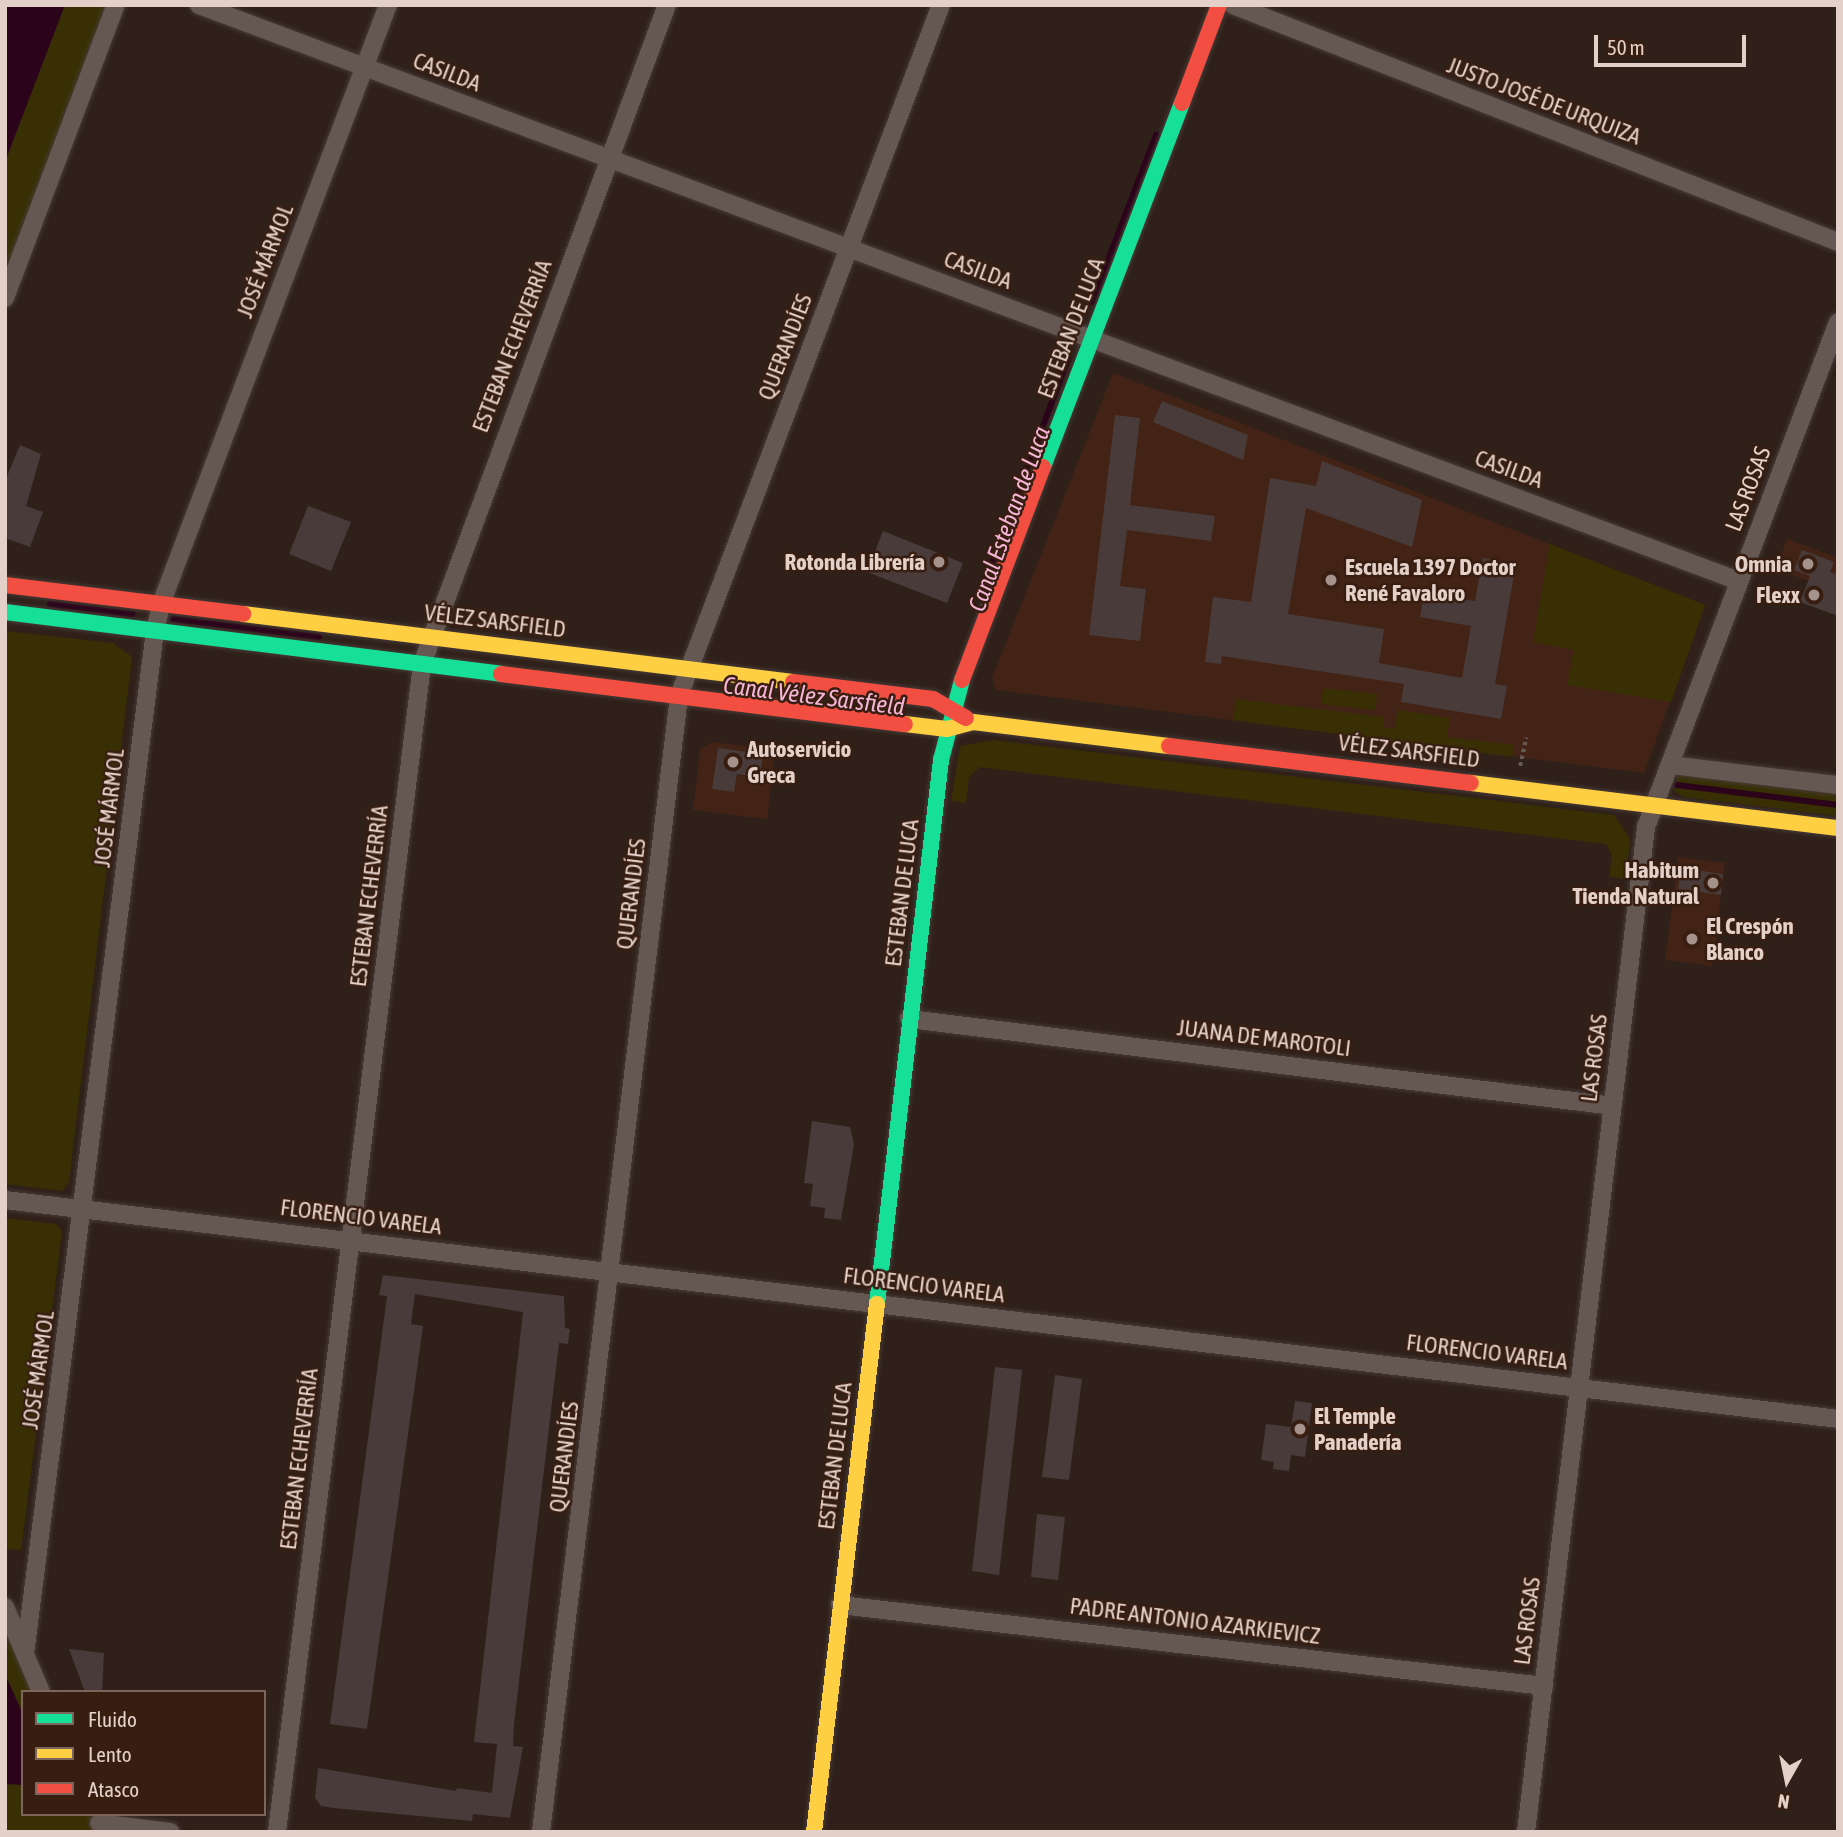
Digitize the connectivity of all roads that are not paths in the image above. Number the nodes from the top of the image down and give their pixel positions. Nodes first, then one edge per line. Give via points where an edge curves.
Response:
1 (116, 5) edge
2 (200, 5) edge
3 (388, 5) edge
4 (667, 5) edge
5 (941, 5) edge
6 (1219, 5) edge
7 (1233, 5) edge
8 (365, 67) junction
9 (609, 159) junction
10 (1838, 242) edge
11 (849, 249) junction
12 (5, 298) edge
13 (1838, 322) edge
14 (1092, 337) junction
15 (1739, 581) junction
16 (5, 585) edge
17 (161, 604) junction
18 (5, 612) edge
19 (155, 631) junction
20 (428, 637) junction
21 (422, 664) junction
22 (689, 669) junction
23 (679, 696) junction
24 (951, 709) junction
25 (974, 722) junction
26 (947, 729) junction
27 (1670, 765) junction
28 (1838, 785) edge
29 (1653, 806) junction
30 (1838, 828) edge
31 (909, 1019) junction
32 (1613, 1106) junction
33 (5, 1200) edge
34 (84, 1209) junction
35 (351, 1241) junction
36 (612, 1272) junction
37 (876, 1304) junction
38 (1581, 1388) junction
39 (1838, 1419) edge
40 (840, 1605) junction
41 (5, 1607) edge
42 (25, 1654) junction
43 (1544, 1686) junction
44 (40, 1690) edge
45 (99, 1823) edge
46 (170, 1832) edge
47 (277, 1832) edge
48 (541, 1832) edge
49 (814, 1832) edge
50 (1526, 1832) edge

1 - 12 street
2 - 8 street, CASILDA
3 - 8 street, JOSÉ MÁRMOL
4 - 9 street, ESTEBAN ECHEVERRÍA
5 - 11 street, QUERANDÍES
6 - 14 street, ESTEBAN DE LUCA
7 - 10 street, JUSTO JOSÉ DE URQUIZA
8 - 9 street, CASILDA
8 - 17 street, JOSÉ MÁRMOL
9 - 11 street, CASILDA
9 - 20 street, ESTEBAN ECHEVERRÍA
11 - 14 street, CASILDA
11 - 22 street, QUERANDÍES
13 - 15 street, LAS ROSAS
14 - 15 street, CASILDA
14 - 24 street, ESTEBAN DE LUCA
15 - 27 street, LAS ROSAS
16 - 17 street, VÉLEZ SARSFIELD
17 - 19 street, JOSÉ MÁRMOL
17 - 20 street, VÉLEZ SARSFIELD
18 - 19 street, VÉLEZ SARSFIELD
19 - 21 street, VÉLEZ SARSFIELD
19 - 34 street, JOSÉ MÁRMOL
20 - 21 street, ESTEBAN ECHEVERRÍA
20 - 22 street, VÉLEZ SARSFIELD
21 - 23 street, VÉLEZ SARSFIELD
21 - 35 street, ESTEBAN ECHEVERRÍA
22 - 23 street, QUERANDÍES
22 - 24 street, VÉLEZ SARSFIELD via 933,699
23 - 26 street, VÉLEZ SARSFIELD
23 - 36 street, QUERANDÍES
24 - 25 street, VÉLEZ SARSFIELD
24 - 26 street, ESTEBAN DE LUCA
25 - 26 street, VÉLEZ SARSFIELD
25 - 29 street, VÉLEZ SARSFIELD
26 - 31 street, ESTEBAN DE LUCA
27 - 28 street
27 - 29 street, LAS ROSAS
29 - 30 street, VÉLEZ SARSFIELD
29 - 32 street, LAS ROSAS via 1646,827
31 - 32 street, JUANA DE MAROTOLI
31 - 37 street, ESTEBAN DE LUCA
32 - 38 street, LAS ROSAS
33 - 34 street, FLORENCIO VARELA
34 - 35 street, FLORENCIO VARELA
34 - 42 street, JOSÉ MÁRMOL
35 - 36 street, FLORENCIO VARELA
35 - 47 street, ESTEBAN ECHEVERRÍA
36 - 37 street, FLORENCIO VARELA
36 - 48 street, QUERANDÍES
37 - 38 street, FLORENCIO VARELA
37 - 40 street, ESTEBAN DE LUCA
38 - 39 street, FLORENCIO VARELA
38 - 43 street, LAS ROSAS
40 - 43 street, PADRE ANTONIO AZARKIEVICZ
40 - 49 street, ESTEBAN DE LUCA
41 - 42 street
42 - 44 street
43 - 50 street, LAS ROSAS
45 - 46 street

